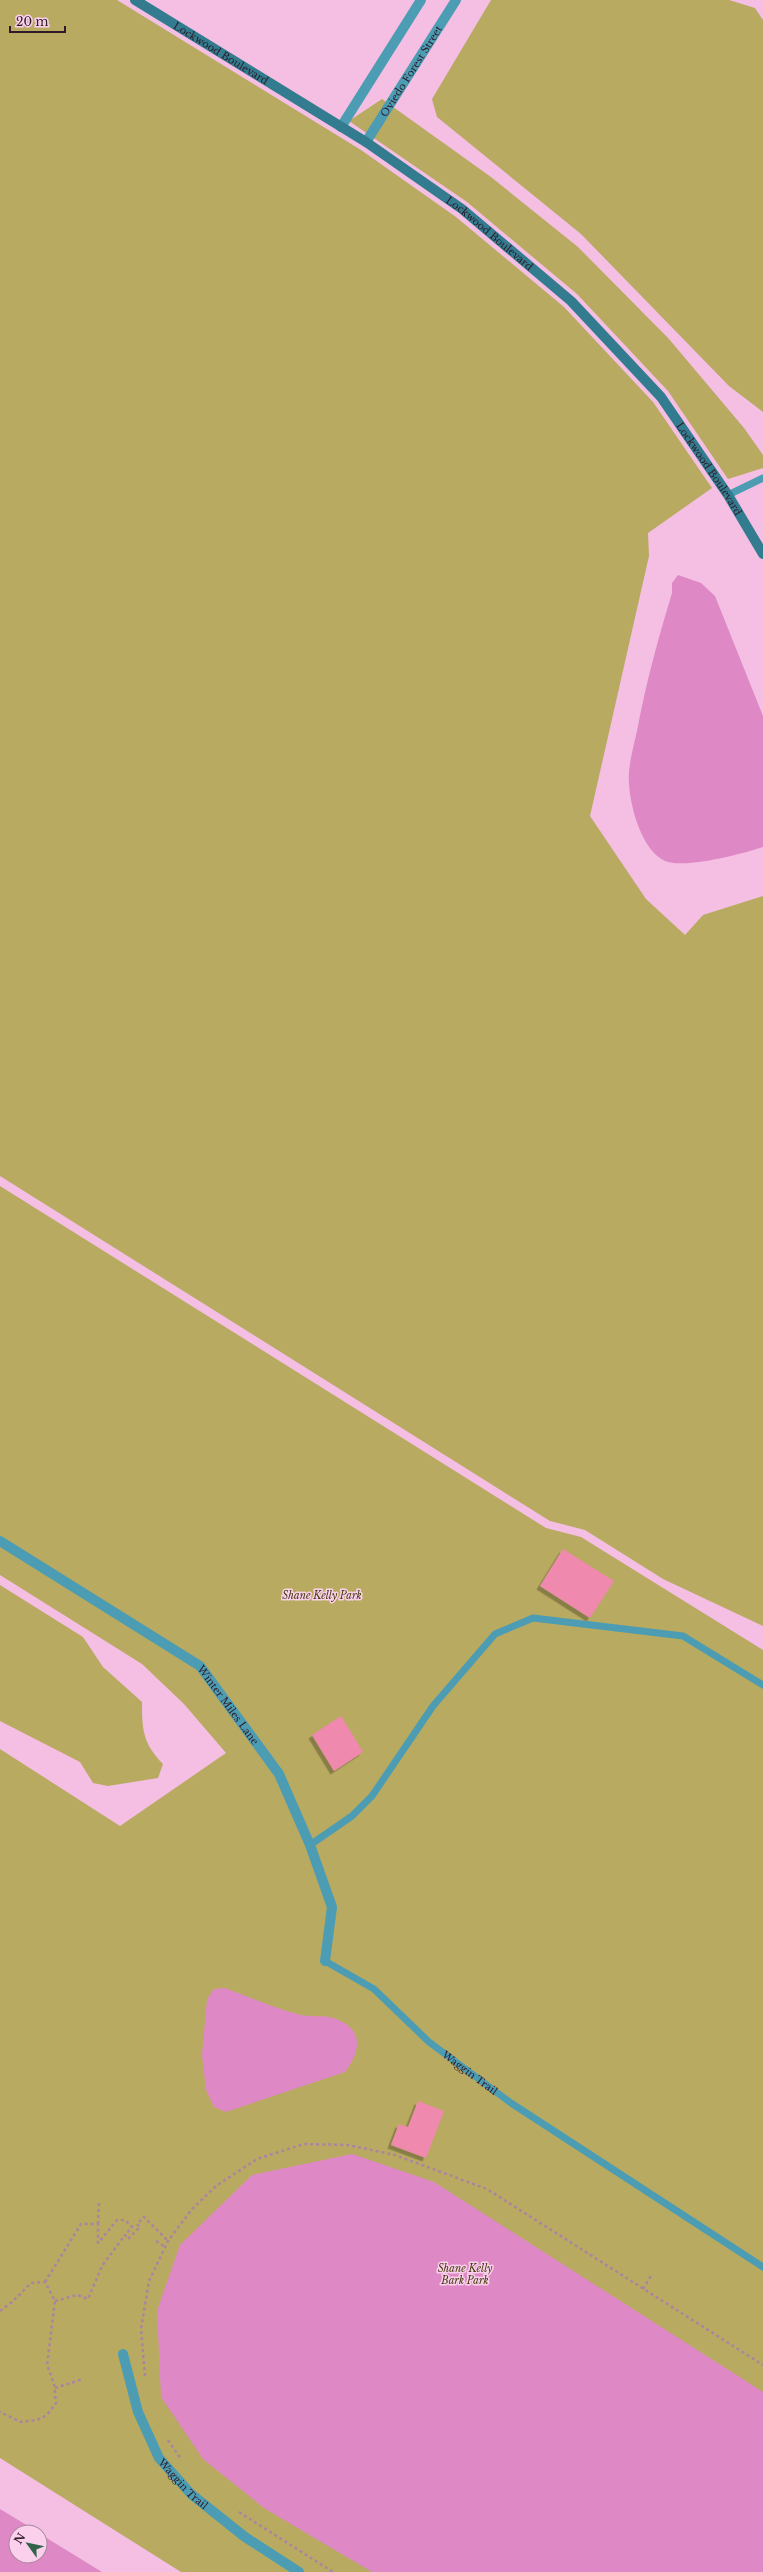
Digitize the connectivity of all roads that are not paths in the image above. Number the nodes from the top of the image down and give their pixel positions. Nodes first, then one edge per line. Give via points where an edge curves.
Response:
1 (135, 0) edge
2 (421, 0) edge
3 (456, 0) edge
4 (341, 127) junction
5 (366, 142) junction
6 (763, 478) edge
7 (728, 495) junction
8 (763, 554) edge
9 (0, 1541) edge
10 (763, 1685) edge
11 (310, 1845) junction
12 (325, 1961) joint
13 (763, 2267) edge
14 (123, 2354) dead end
15 (299, 2572) edge

1 - 4 street, Lockwood Boulevard
2 - 4 street
3 - 5 street, Oviedo Forest Street
4 - 5 street, Lockwood Boulevard
5 - 7 street, Lockwood Boulevard via 462,209 571,301 661,397
6 - 7 lane
7 - 8 street, Lockwood Boulevard
9 - 11 street, Winter Miles Lane via 200,1666 279,1774
10 - 11 lane via 682,1636 533,1618 518,1622 495,1634 457,1676 420,1724 372,1796 352,1816
11 - 12 street, Winter Miles Lane via 332,1907
12 - 13 lane, Waggin Trail via 374,1989 429,2042 511,2103
14 - 15 street, Waggin Trail via 138,2412 158,2458 191,2494 246,2537

